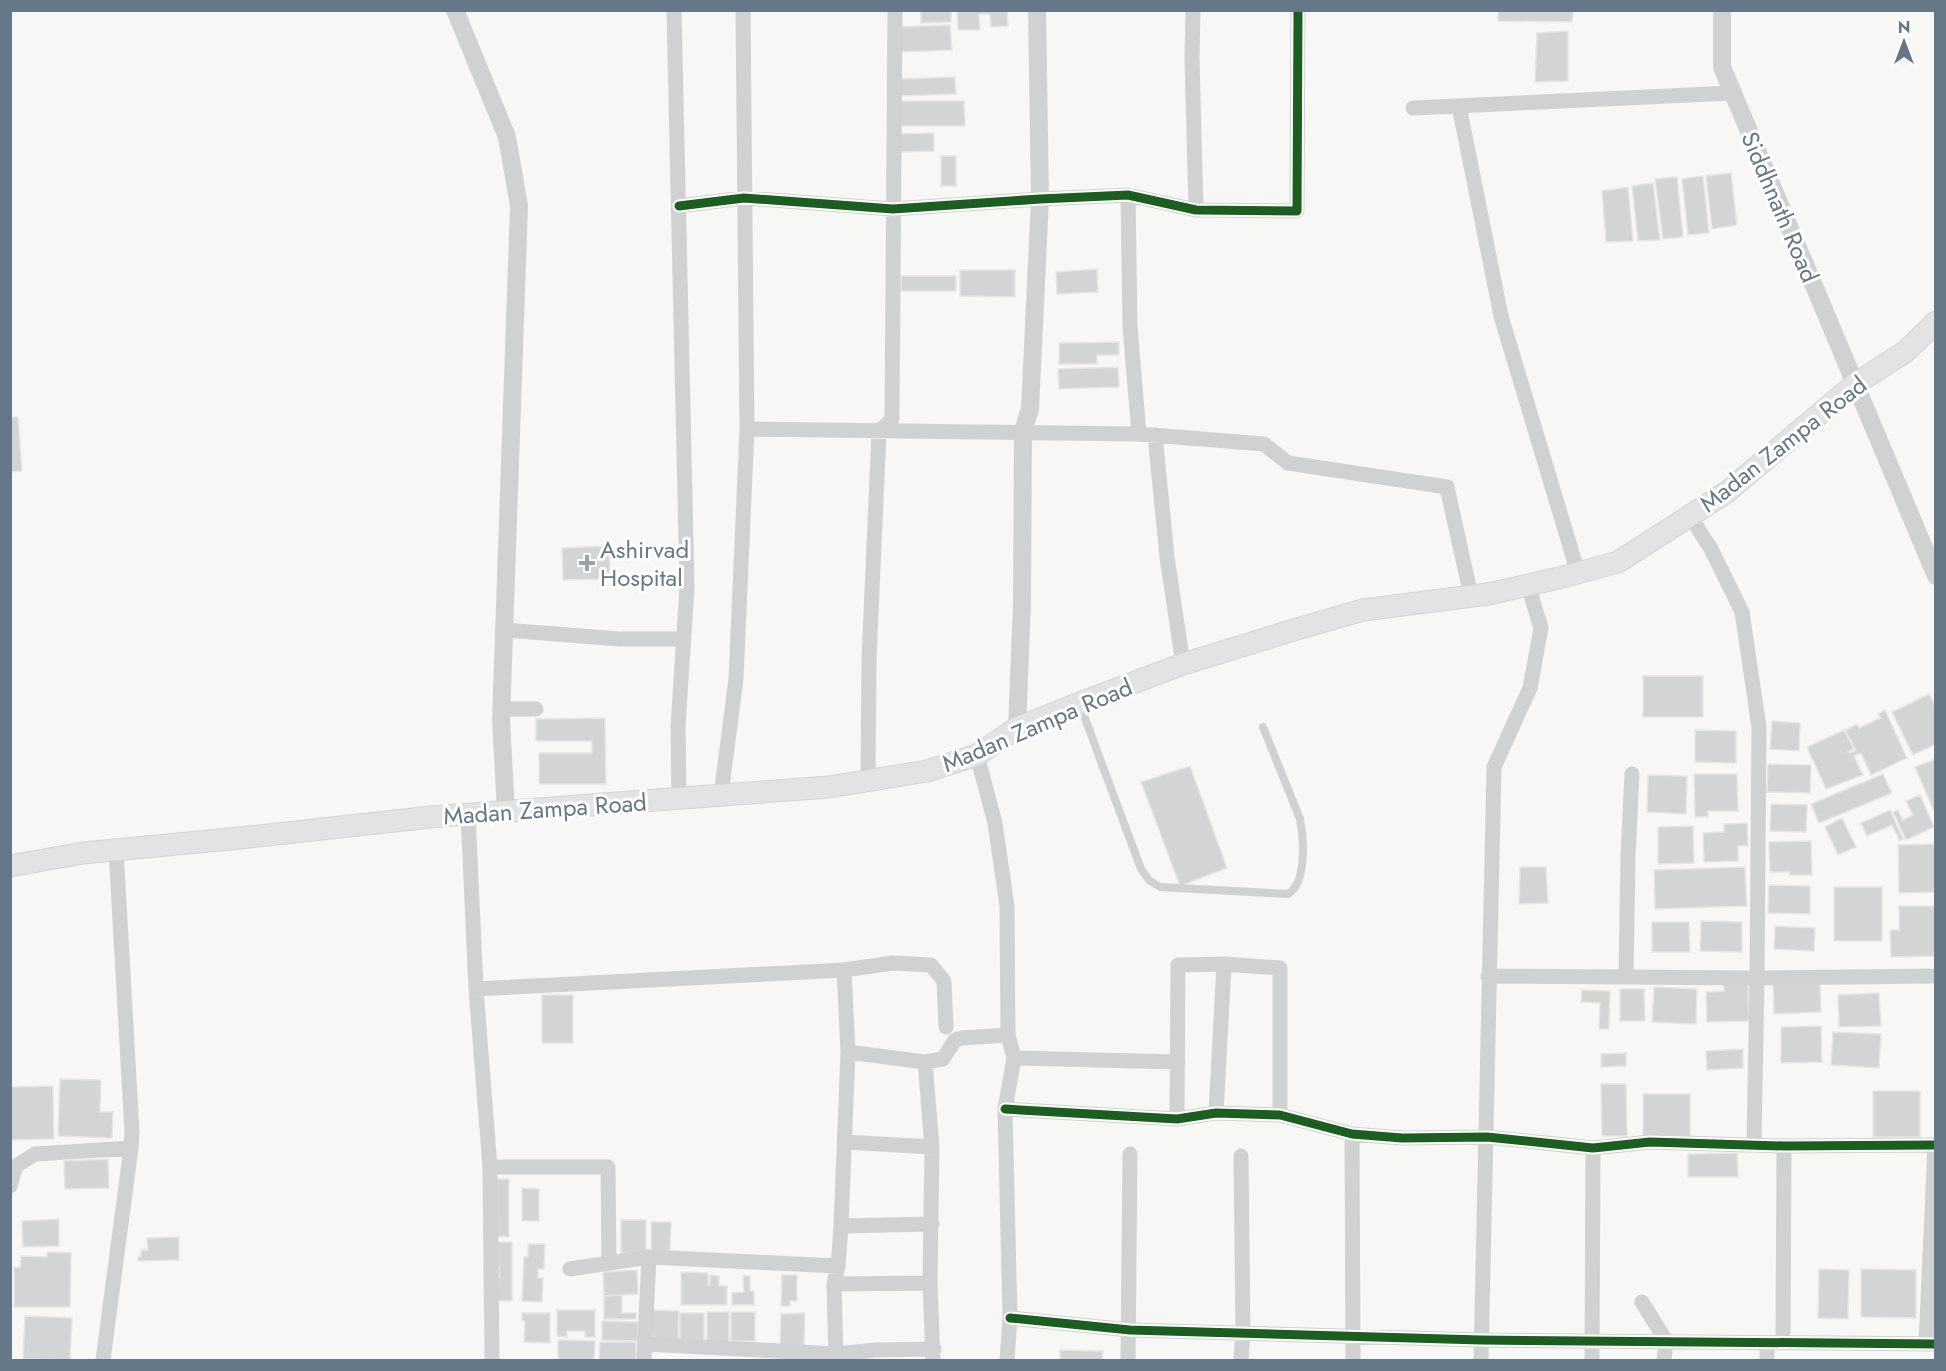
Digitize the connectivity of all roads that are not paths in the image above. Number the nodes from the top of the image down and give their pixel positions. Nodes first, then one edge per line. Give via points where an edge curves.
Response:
1 (455, 10) edge
2 (674, 10) edge
3 (743, 10) edge
4 (895, 10) edge
5 (1037, 10) edge
6 (1193, 10) edge
7 (1298, 10) edge
8 (1722, 10) edge
9 (1732, 93) junction
10 (1459, 106) junction
11 (1413, 108) dead end
12 (1128, 195) junction
13 (744, 198) junction
14 (1040, 198) junction
15 (679, 206) junction
16 (893, 209) junction
17 (1196, 210) junction
18 (1935, 322) edge
19 (1858, 391) junction
20 (747, 429) junction
21 (1023, 431) junction
22 (879, 432) junction
23 (1139, 434) junction
24 (1155, 435) junction
25 (1690, 516) junction
26 (1578, 573) junction
27 (1935, 576) edge
28 (1528, 585) junction
29 (1470, 596) junction
30 (504, 630) junction
31 (684, 639) junction
32 (1183, 664) junction
33 (1080, 703) junction
34 (502, 709) junction
35 (536, 709) dead end
36 (1017, 728) junction
37 (1263, 728) dead end
38 (977, 755) junction
39 (1632, 774) dead end
40 (868, 781) junction
41 (721, 795) junction
42 (679, 798) junction
43 (506, 812) junction
44 (468, 814) junction
45 (116, 850) junction
46 (10, 866) edge
47 (1224, 964) junction
48 (844, 970) junction
49 (1488, 976) junction
50 (1935, 976) edge
51 (1626, 977) junction
52 (1757, 978) junction
53 (476, 989) junction
54 (946, 1027) dead end
55 (1008, 1035) junction
56 (848, 1052) junction
57 (1014, 1058) junction
58 (926, 1062) junction
59 (1178, 1062) junction
60 (1005, 1109) junction
61 (1216, 1113) junction
62 (1280, 1115) junction
63 (1177, 1119) junction
64 (1352, 1134) junction
65 (1486, 1137) junction
66 (845, 1142) junction
67 (1754, 1145) junction
68 (1935, 1145) edge
69 (1784, 1146) junction
70 (932, 1147) junction
71 (131, 1148) junction
72 (1593, 1148) junction
73 (1130, 1154) dead end
74 (1241, 1156) dead end
75 (490, 1167) junction
76 (10, 1186) edge
77 (932, 1224) junction
78 (842, 1226) junction
79 (649, 1257) junction
80 (609, 1262) junction
81 (838, 1266) junction
82 (570, 1269) dead end
83 (930, 1283) junction
84 (834, 1284) junction
85 (1642, 1302) dead end
86 (1010, 1318) junction
87 (1130, 1329) junction
88 (1243, 1333) junction
89 (1354, 1336) junction
90 (1481, 1340) junction
91 (1592, 1341) junction
92 (1666, 1342) junction
93 (1775, 1343) junction
94 (645, 1344) junction
95 (1931, 1344) edge
96 (934, 1355) edge
97 (836, 1357) edge
98 (103, 1360) edge
99 (492, 1360) edge
100 (644, 1360) edge
101 (1007, 1360) edge
102 (1128, 1360) edge
103 (1241, 1360) edge
104 (1353, 1360) edge
105 (1481, 1360) edge
106 (1592, 1360) edge
107 (1664, 1360) edge
108 (1767, 1360) edge

1 - 30 street via 507,137 519,206
2 - 15 street
3 - 13 street
4 - 16 street
5 - 14 street
6 - 17 street
7 - 17 street via 1297,211
8 - 9 street, Siddhnath Road via 1722,67
9 - 10 street
9 - 19 street, Siddhnath Road
10 - 11 street
10 - 26 street via 1501,316
12 - 14 street
12 - 17 street
12 - 23 street via 1130,327
13 - 15 street
13 - 16 street
13 - 20 street
14 - 16 street
14 - 21 street via 1030,410
15 - 31 street via 687,587
16 - 22 street via 892,419
18 - 19 main road, Madan Zampa Road
19 - 25 main road, Madan Zampa Road
19 - 27 street, Siddhnath Road
20 - 22 street
20 - 41 street via 736,679
21 - 22 street
21 - 23 street
21 - 36 street
22 - 40 street
23 - 24 street
24 - 29 street via 1264,444 1288,463 1447,487
24 - 32 street
25 - 26 main road, Madan Zampa Road via 1618,562
25 - 52 street via 1742,612 1754,692 1759,727
26 - 28 main road, Madan Zampa Road
28 - 29 main road, Madan Zampa Road
28 - 49 street via 1541,628 1530,688 1494,767
29 - 32 main road, Madan Zampa Road via 1363,610
30 - 31 street via 620,639
30 - 34 street
31 - 42 street via 678,726
32 - 33 main road, Madan Zampa Road
33 - 36 main road, Madan Zampa Road
33 - 37 lane via 1141,869 1160,887 1288,894 1295,890 1300,880 1304,834
34 - 35 street
34 - 43 street
36 - 38 main road, Madan Zampa Road
38 - 40 main road, Madan Zampa Road via 927,771
38 - 55 street via 995,823 1007,906
39 - 51 street
40 - 41 main road, Madan Zampa Road
41 - 42 main road, Madan Zampa Road
42 - 43 main road, Madan Zampa Road
43 - 44 main road, Madan Zampa Road
44 - 45 main road, Madan Zampa Road
44 - 53 street
45 - 46 main road, Madan Zampa Road
45 - 71 street
47 - 59 street via 1178,965
47 - 61 street
47 - 62 street via 1280,968
48 - 53 street
48 - 54 street via 893,963 931,965 944,981
48 - 56 street
49 - 51 street
49 - 65 street
50 - 52 street
51 - 52 street
52 - 67 street
53 - 75 street
55 - 57 street
55 - 58 street via 955,1040 943,1059
56 - 58 street
56 - 66 street
57 - 59 street
57 - 60 street
58 - 70 street
59 - 63 street
60 - 63 street
60 - 86 street
61 - 62 street
61 - 63 street
62 - 64 street
64 - 65 street
64 - 89 street
65 - 72 street
65 - 90 street
66 - 70 street
66 - 78 street
67 - 69 street
67 - 72 street via 1650,1142
68 - 69 street
68 - 95 street
69 - 93 street
70 - 77 street
71 - 76 street via 35,1154 16,1166
71 - 98 street
72 - 91 street
73 - 87 street
74 - 88 street
75 - 80 street via 608,1167
75 - 99 street
77 - 78 street
77 - 83 street
78 - 81 street
79 - 80 street
79 - 81 street
79 - 94 street
80 - 82 street
81 - 84 street
83 - 84 street
83 - 96 street
84 - 97 street
85 - 92 street
86 - 87 street
86 - 101 street
87 - 88 street
87 - 102 street
88 - 89 street
88 - 103 street
89 - 90 street
89 - 104 street
90 - 91 street
90 - 105 street
91 - 92 street
91 - 106 street
92 - 93 street
92 - 107 street
93 - 95 street
93 - 108 street
94 - 97 street
94 - 100 street
96 - 97 street via 876,1350

